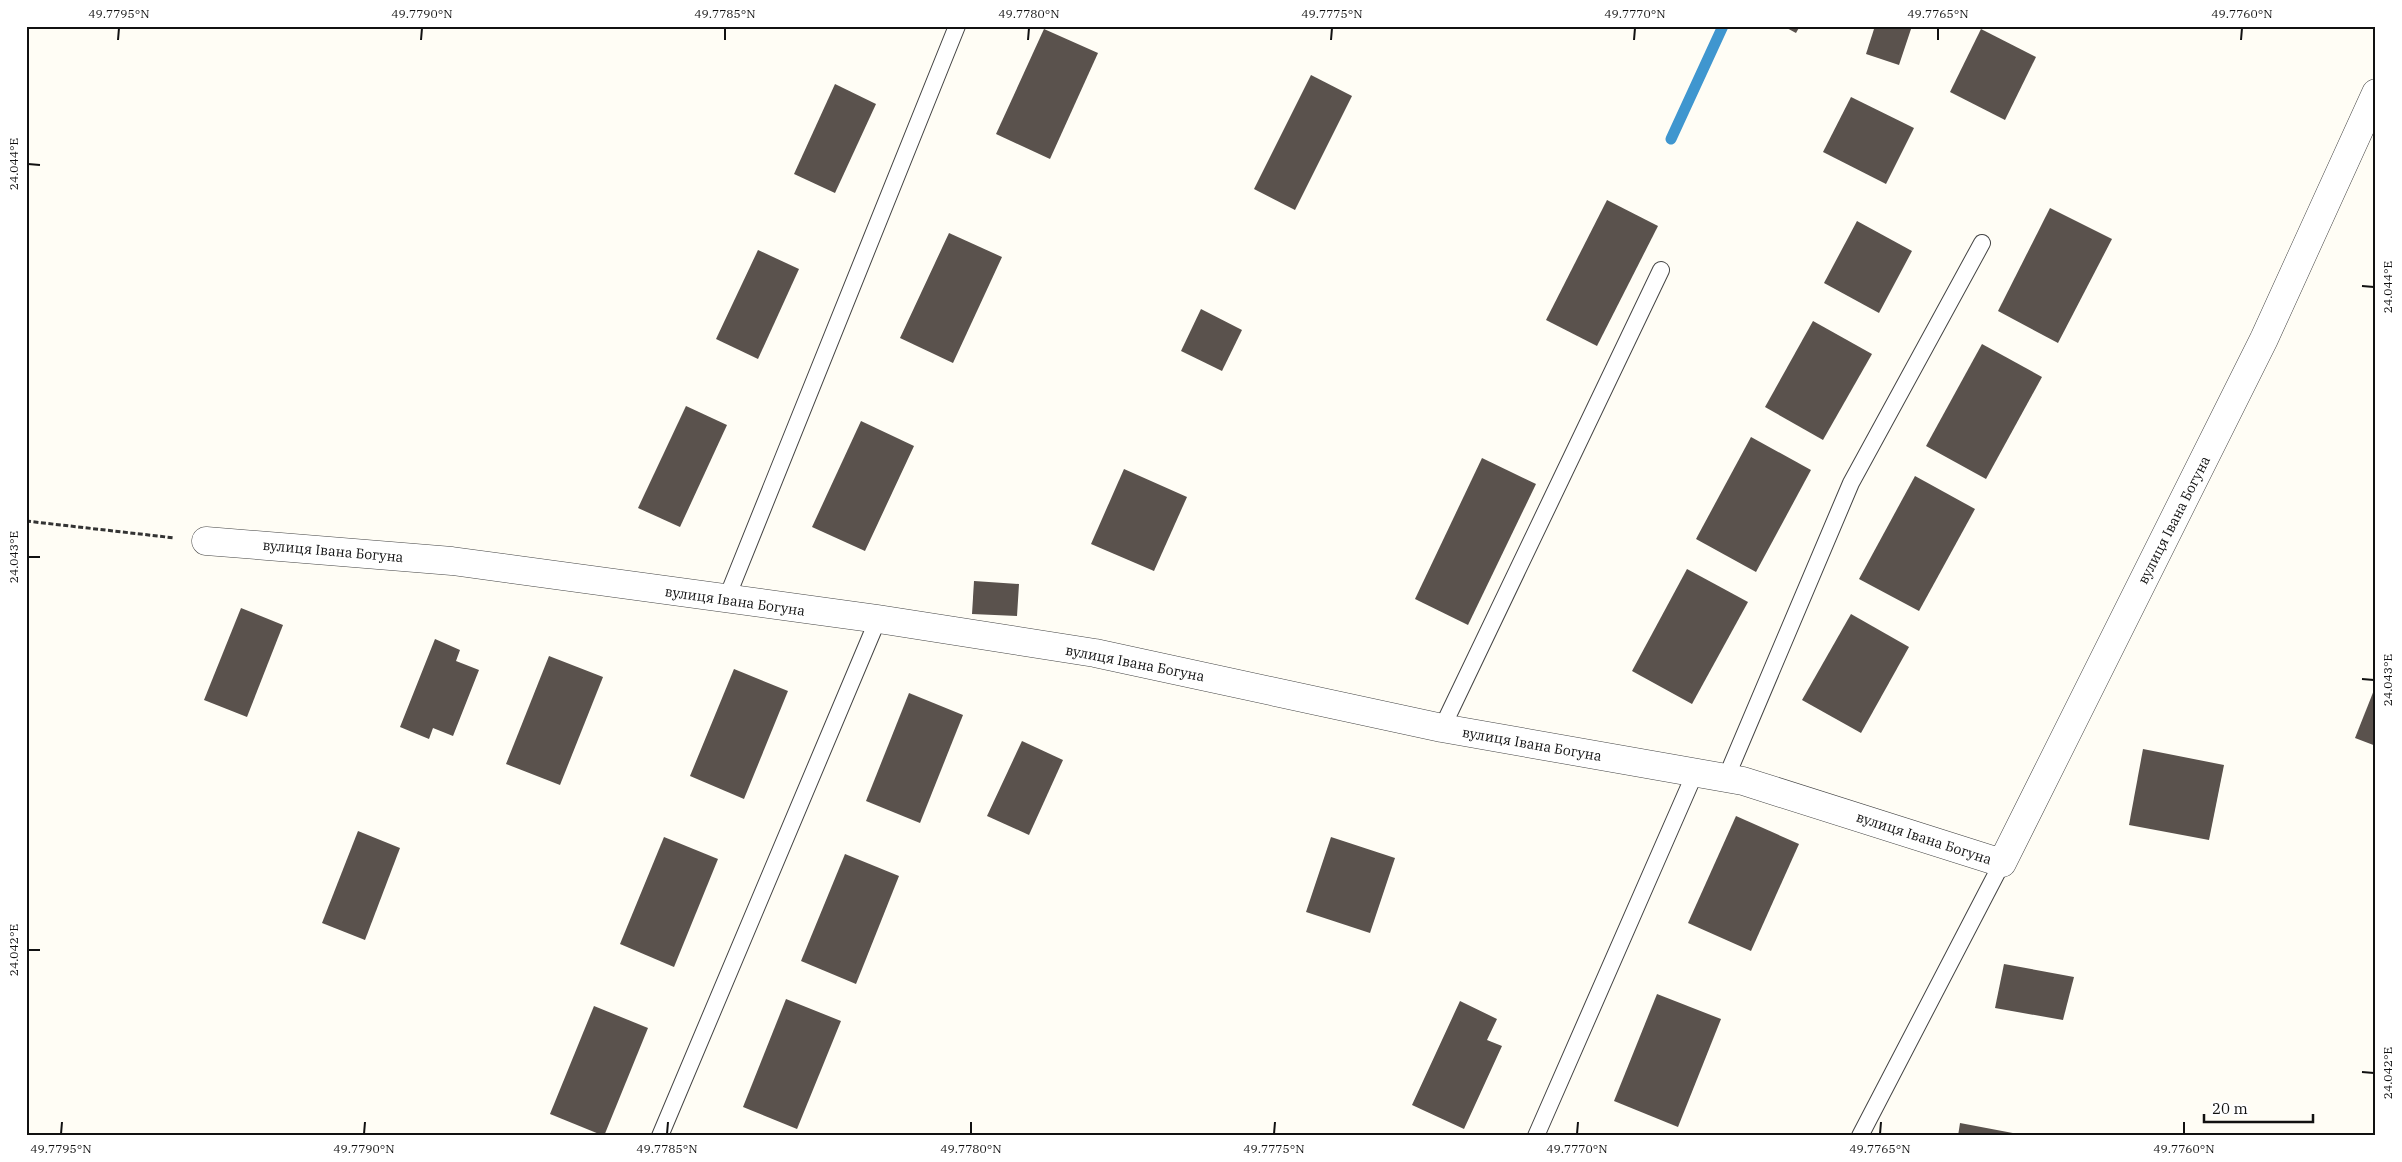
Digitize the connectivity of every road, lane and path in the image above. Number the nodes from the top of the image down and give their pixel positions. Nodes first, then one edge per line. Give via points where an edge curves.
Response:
1 (957, 26) edge
2 (2376, 93) edge
3 (1982, 243) dead end
4 (1661, 270) dead end
5 (26, 521) edge
6 (206, 541) joint
7 (726, 600) junction
8 (878, 619) junction
9 (1442, 728) junction
10 (1695, 773) junction
11 (1726, 778) junction
12 (2002, 863) junction
13 (660, 1136) edge
14 (1536, 1136) edge
15 (1860, 1136) edge

1 - 7 lane
2 - 12 street, вулиця Івана Богуна via 2264,339
3 - 11 lane via 1851,484
4 - 9 lane
5 - 6 path
6 - 7 street, вулиця Івана Богуна via 452,561
7 - 8 street, вулиця Івана Богуна
8 - 9 street, вулиця Івана Богуна via 1095,653
8 - 13 lane
9 - 10 street, вулиця Івана Богуна
10 - 11 street, вулиця Івана Богуна
10 - 14 lane
11 - 12 street, вулиця Івана Богуна
12 - 15 lane

